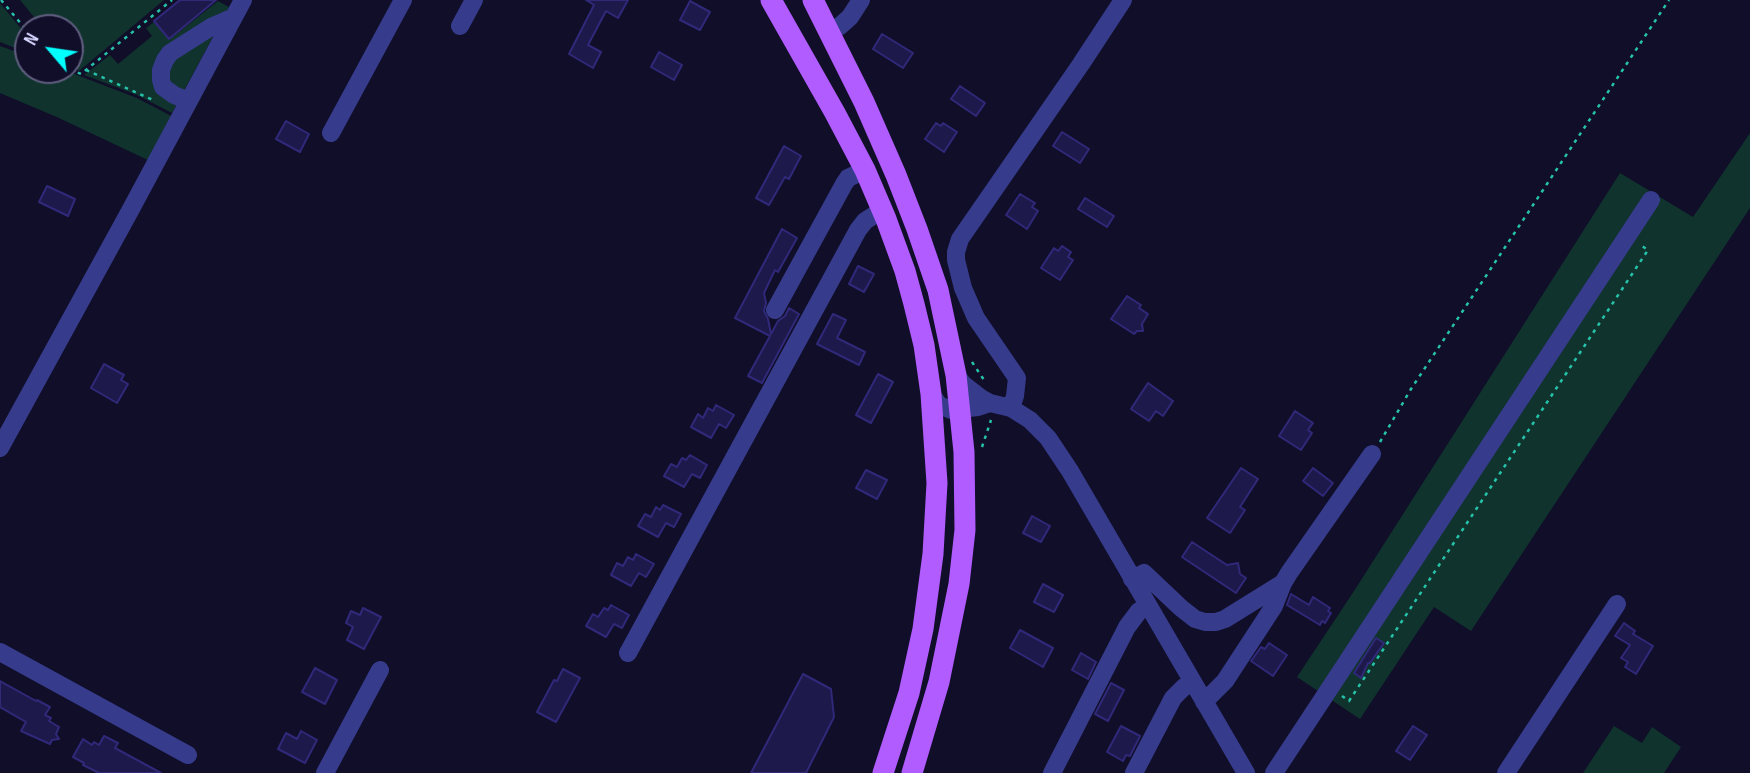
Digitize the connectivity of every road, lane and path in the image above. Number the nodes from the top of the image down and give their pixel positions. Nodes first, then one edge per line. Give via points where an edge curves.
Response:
1 (1, 0) edge
2 (172, 0) edge
3 (403, 0) edge
4 (474, 0) edge
5 (771, 0) edge
6 (813, 0) edge
7 (862, 0) edge
8 (1122, 0) edge
9 (1669, 0) edge
10 (236, 6) edge
11 (14, 15) edge
12 (460, 26) dead end
13 (829, 31) junction
14 (795, 41) junction
15 (86, 70) joint
16 (186, 107) junction
17 (331, 133) dead end
18 (865, 170) junction
19 (1651, 200) dead end
20 (882, 210) junction
21 (1627, 237) junction
22 (775, 310) dead end
23 (956, 375) junction
24 (931, 394) junction
25 (990, 403) junction
26 (1011, 408) junction
27 (960, 410) junction
28 (0, 448) edge
29 (1372, 454) joint
30 (1132, 579) junction
31 (1283, 583) junction
32 (1617, 604) dead end
33 (1148, 606) junction
34 (0, 652) edge
35 (628, 653) dead end
36 (380, 670) dead end
37 (1193, 682) junction
38 (1328, 693) junction
39 (1204, 702) junction
40 (188, 755) dead end
41 (325, 773) edge
42 (883, 773) edge
43 (912, 773) edge
44 (1052, 773) edge
45 (1135, 773) edge
46 (1246, 773) edge
47 (1275, 773) edge
48 (1506, 773) edge

1 - 11 path
2 - 15 path
3 - 17 street
4 - 12 street
5 - 14 main road
6 - 13 main road
7 - 13 street via 850,17
8 - 26 street via 960,239 956,260 963,288 976,318 1017,378
9 - 29 path
10 - 16 street
10 - 16 street via 164,60 163,87
13 - 14 main road via 815,44
13 - 23 main road via 870,114 917,229 938,290
14 - 18 main road
15 - 16 path
16 - 28 street
18 - 20 main road
18 - 22 street via 844,184
19 - 21 street
20 - 24 main road via 914,304
20 - 35 street via 858,230
21 - 38 street
21 - 38 path via 1648,250 1641,262 1349,701
23 - 25 street
23 - 27 main road
24 - 27 street via 939,405
24 - 42 main road via 937,483 933,554 909,693
25 - 26 street
25 - 27 street
26 - 30 street via 1048,438
27 - 43 main road via 965,530 959,584 939,682
29 - 31 street
30 - 31 street via 1144,573 1181,608 1205,622 1225,620
30 - 33 street
31 - 39 street via 1274,606 1225,681
32 - 48 street
33 - 37 street
33 - 44 street via 1127,627
34 - 40 street
36 - 41 street
37 - 39 street
37 - 45 street via 1173,698
38 - 47 street
39 - 46 street

